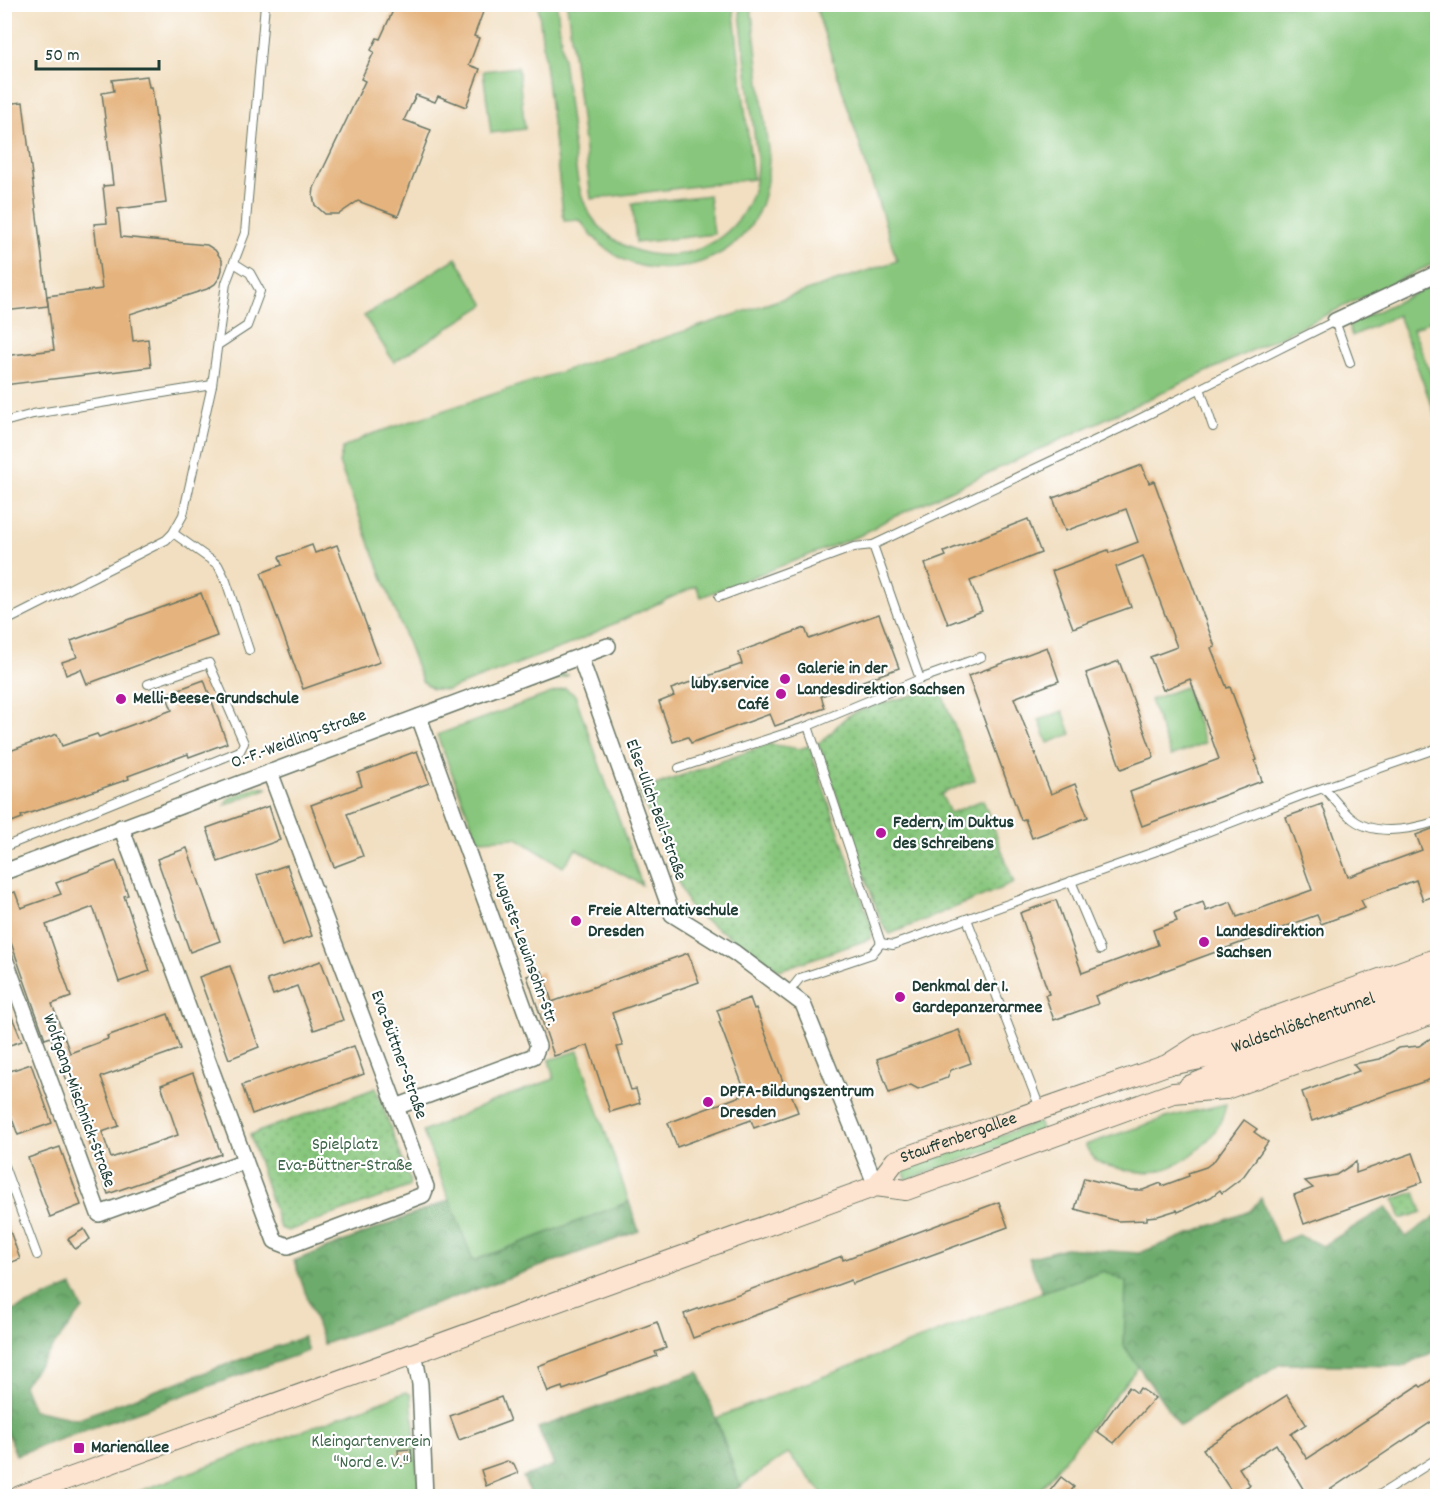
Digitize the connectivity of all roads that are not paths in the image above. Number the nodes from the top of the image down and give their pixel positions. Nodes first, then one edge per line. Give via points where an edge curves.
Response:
1 (265, 4) edge
2 (234, 263) junction
3 (1437, 273) edge
4 (1335, 321) junction
5 (218, 345) junction
6 (1350, 363) dead end
7 (212, 386) junction
8 (1200, 388) junction
9 (4, 422) edge
10 (1213, 426) dead end
11 (173, 533) junction
12 (873, 545) junction
13 (719, 597) dead end
14 (4, 622) edge
15 (608, 646) dead end
16 (249, 650) dead end
17 (580, 657) junction
18 (981, 657) dead end
19 (920, 679) junction
20 (147, 684) dead end
21 (419, 717) junction
22 (808, 726) junction
23 (1437, 748) edge
24 (679, 768) dead end
25 (270, 772) junction
26 (1324, 788) junction
27 (1437, 821) edge
28 (121, 827) junction
29 (4, 847) edge
30 (4, 872) edge
31 (1071, 881) junction
32 (967, 919) junction
33 (881, 943) junction
34 (1100, 950) dead end
35 (4, 956) edge
36 (1437, 958) edge
37 (1437, 976) edge
38 (788, 993) junction
39 (1437, 996) edge
40 (1437, 1012) edge
41 (1167, 1065) junction
42 (1173, 1093) junction
43 (396, 1107) junction
44 (1040, 1109) junction
45 (245, 1161) junction
46 (4, 1166) edge
47 (876, 1186) junction
48 (37, 1255) dead end
49 (414, 1353) junction
50 (1437, 1458) edge
51 (20, 1497) edge
52 (425, 1497) edge
53 (1378, 1497) edge

1 - 2 lane via 245,233
2 - 5 lane via 226,283
2 - 5 lane via 249,273 260,291 247,326
3 - 4 street
4 - 6 lane
4 - 8 lane
5 - 7 lane
7 - 9 lane
7 - 11 lane via 183,515
8 - 10 lane
8 - 12 lane
11 - 14 lane
11 - 16 lane via 218,565
12 - 13 lane via 854,548
12 - 19 lane
15 - 17 street, O.-F.-Weidling-Straße
17 - 21 street, O.-F.-Weidling-Straße
17 - 38 street, Else-Ulich-Beil-Straße via 672,914 735,953
18 - 19 lane
19 - 22 lane
20 - 29 lane via 210,663 244,743 240,751
21 - 25 street, O.-F.-Weidling-Straße
21 - 43 street, Auguste-Lewinsohn-Str. via 538,1046 534,1056
22 - 24 lane
22 - 33 lane
23 - 26 lane
25 - 28 street, O.-F.-Weidling-Straße
25 - 43 street, Eva-Büttner-Straße
26 - 27 lane via 1349,816 1369,827 1405,830
26 - 31 lane
28 - 30 street, O.-F.-Weidling-Straße
28 - 45 street, Eva-Büttner-Straße
31 - 32 lane
31 - 34 lane
32 - 33 lane via 893,945
32 - 44 lane
33 - 38 lane via 872,954 800,978
35 - 45 street, Wolfgang-Mischnick-Straße via 99,1214
36 - 41 main road, Stauffenbergallee via 1200,1044
37 - 41 main road, Waldschlößchentunnel via 1206,1058
38 - 47 street, Else-Ulich-Beil-Straße via 803,1004
39 - 42 main road, Waldschlößchentunnel
40 - 42 main road, Stauffenbergallee via 1226,1089
41 - 44 main road, Stauffenbergallee
42 - 47 main road, Stauffenbergallee via 906,1190
43 - 45 street, Eva-Büttner-Straße via 426,1186 423,1195 288,1246 275,1241
44 - 47 main road, Stauffenbergallee via 895,1161
46 - 48 lane
47 - 49 main road
49 - 51 main road
49 - 52 street via 420,1384
50 - 53 lane

